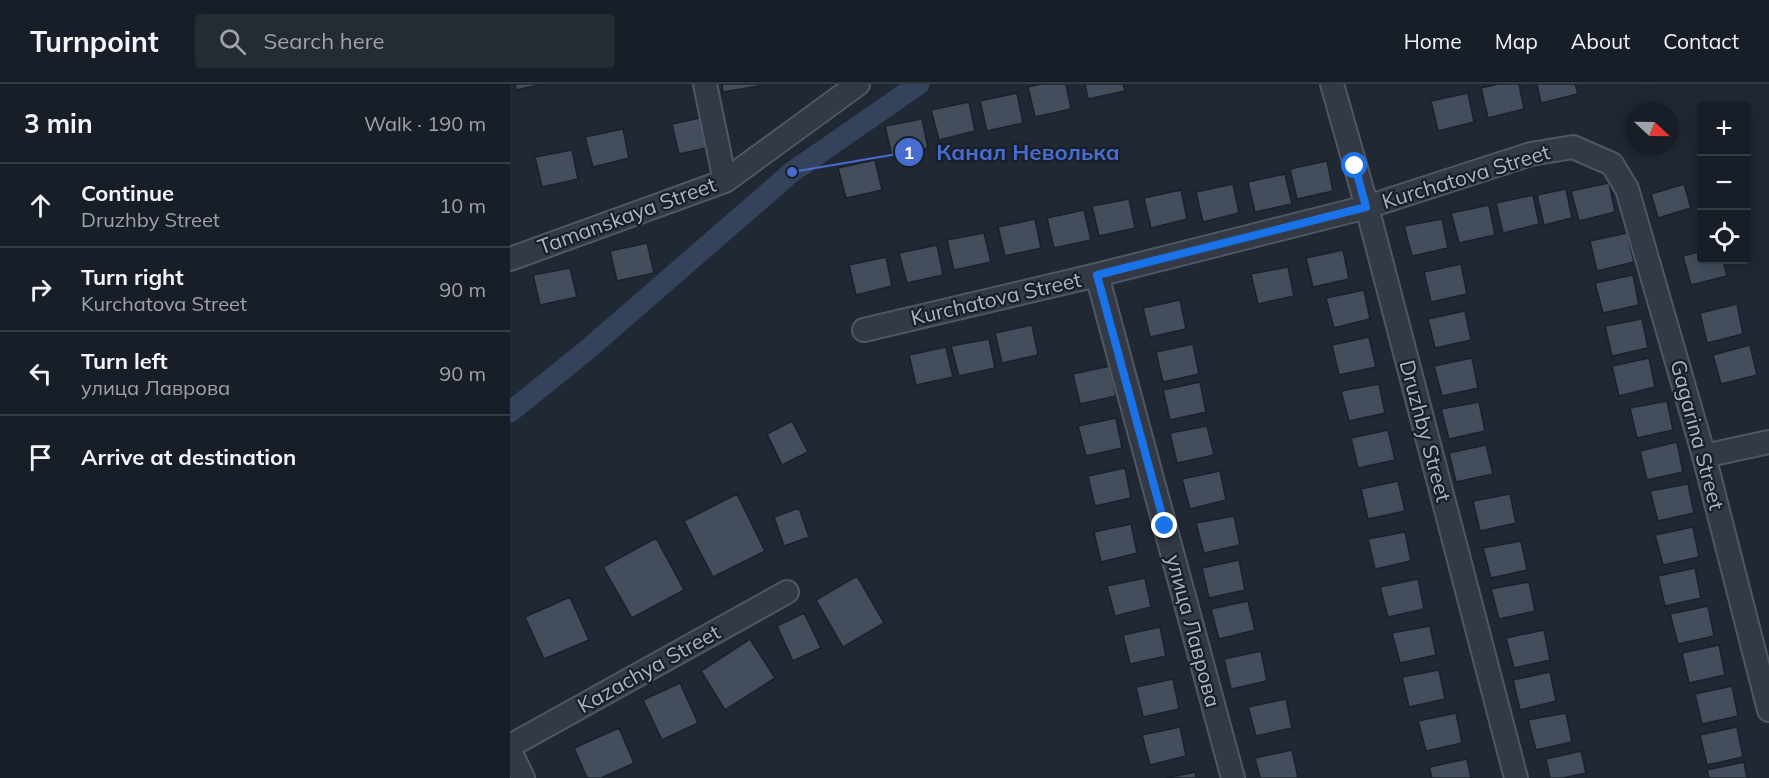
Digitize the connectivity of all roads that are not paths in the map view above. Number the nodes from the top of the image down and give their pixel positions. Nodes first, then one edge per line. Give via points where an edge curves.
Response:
1 (705, 84) edge
2 (858, 84) edge
3 (1332, 84) edge
4 (1612, 164) joint
5 (724, 181) junction
6 (1366, 207) junction
7 (510, 259) edge
8 (1097, 275) junction
9 (864, 330) dead end
10 (1769, 442) edge
11 (1704, 456) junction
12 (787, 592) dead end
13 (1766, 685) edge
14 (1769, 710) edge
15 (510, 748) edge
16 (523, 778) edge
17 (1233, 778) edge
18 (1516, 778) edge

1 - 5 street
2 - 5 street, Tamanskaya Street
3 - 6 street, Druzhby Street
4 - 6 street, Kurchatova Street via 1573,147 1532,154
4 - 11 street, Gagarina Street via 1627,189
5 - 7 street, Tamanskaya Street
6 - 8 street, Kurchatova Street
6 - 18 street, Druzhby Street
8 - 9 street, Kurchatova Street
8 - 17 street, улица Лаврова
10 - 11 street
11 - 13 street, Gagarina Street
12 - 15 street, Kazachya Street
13 - 14 street, Gagarina Street
15 - 16 street

